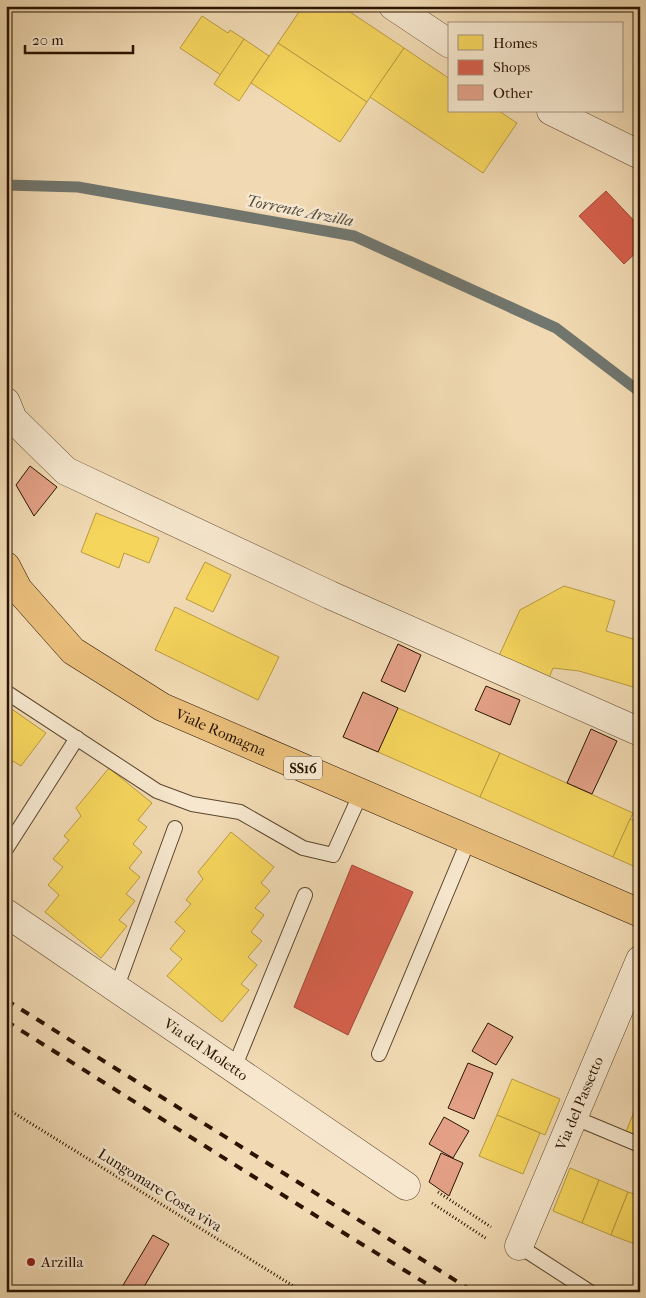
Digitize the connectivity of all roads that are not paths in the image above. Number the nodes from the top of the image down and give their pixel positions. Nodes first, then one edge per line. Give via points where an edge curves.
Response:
1 (393, 6) edge
2 (448, 43) edge
3 (554, 112) edge
4 (640, 155) edge
5 (6, 402) edge
6 (6, 566) edge
7 (6, 692) edge
8 (640, 732) edge
9 (77, 738) junction
10 (361, 793) junction
11 (175, 828) dead end
12 (469, 839) junction
13 (6, 849) edge
14 (305, 895) dead end
15 (640, 912) edge
16 (6, 914) edge
17 (640, 960) edge
18 (116, 988) junction
19 (379, 1054) dead end
20 (234, 1068) junction
21 (573, 1117) junction
22 (640, 1145) edge
23 (406, 1186) road end
24 (519, 1246) joint
25 (590, 1292) edge

1 - 2 street
3 - 4 street
5 - 8 street via 13,419 66,471 330,595
6 - 10 main road, Viale Romagna / SS16 via 18,589 72,651 162,707
7 - 9 lane
9 - 10 lane via 157,791 192,804 240,812 302,848 333,855
9 - 13 lane
10 - 12 main road, Viale Romagna / SS16
11 - 18 lane
12 - 15 main road, Viale Romagna / SS16
12 - 19 lane
14 - 20 lane
16 - 18 street, Via del Moletto
17 - 21 street, Via del Passetto
18 - 20 street, Via del Moletto
20 - 23 street, Via del Moletto
21 - 22 lane
21 - 24 street, Via del Passetto
24 - 25 lane

